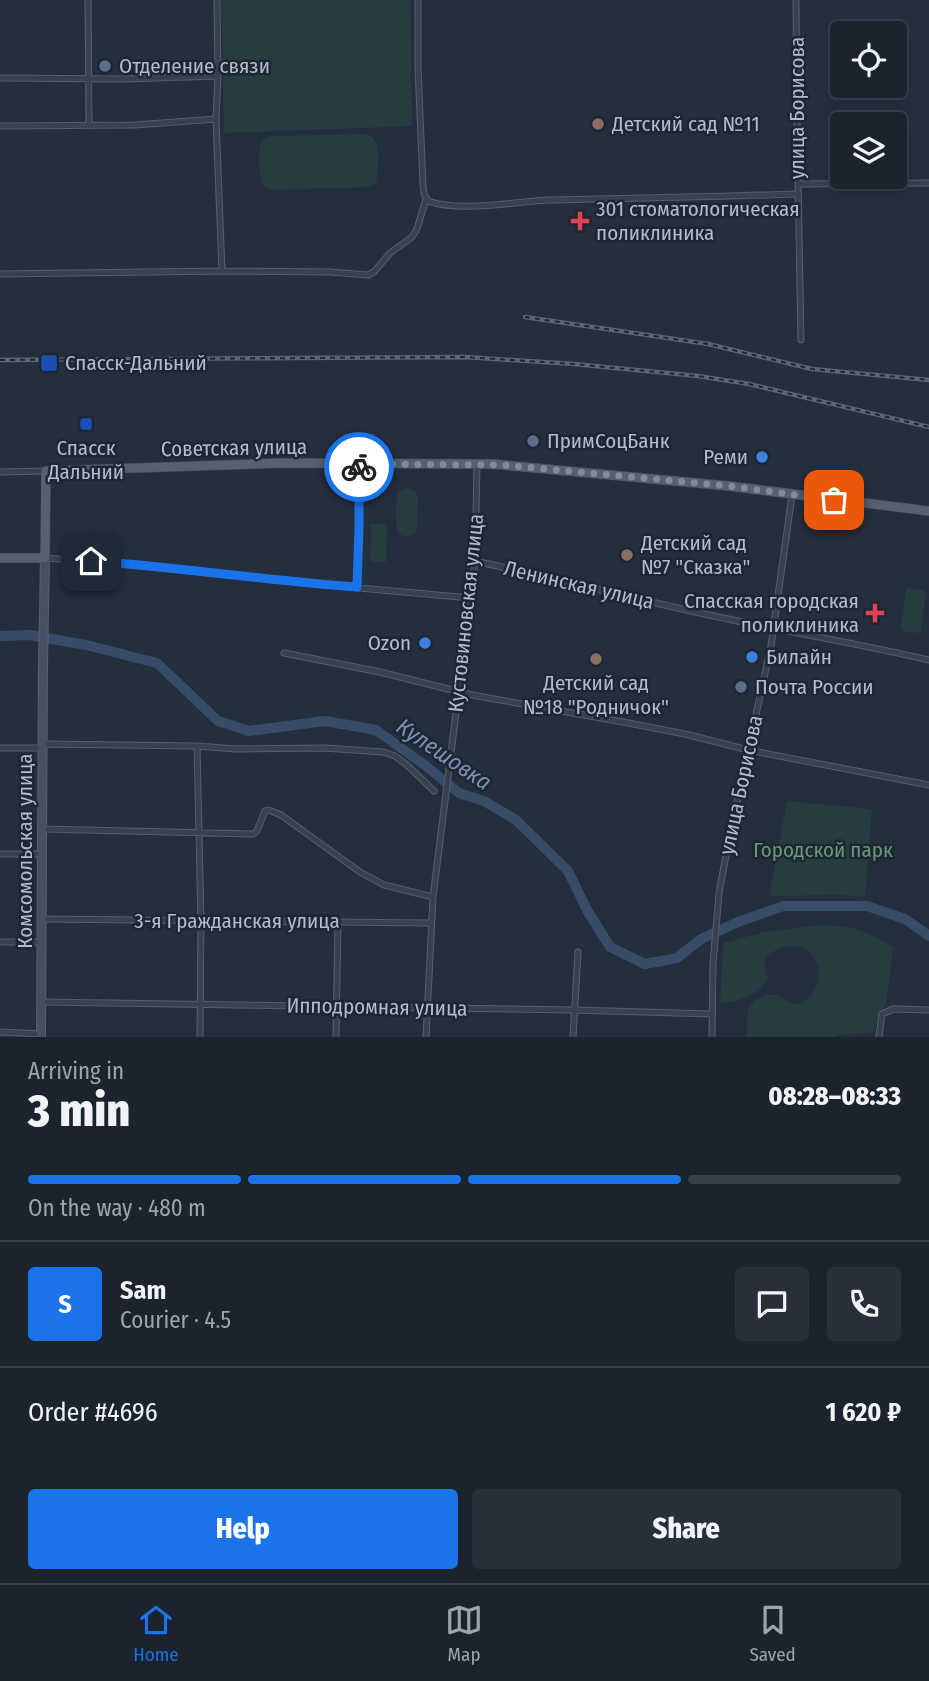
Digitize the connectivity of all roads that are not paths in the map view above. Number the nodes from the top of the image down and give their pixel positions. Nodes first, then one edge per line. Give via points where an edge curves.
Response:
1 (88, 0) edge
2 (217, 0) edge
3 (418, 0) edge
4 (796, 0) edge
5 (218, 76) junction
6 (0, 78) edge
7 (88, 78) junction
8 (216, 119) junction
9 (89, 125) junction
10 (0, 126) edge
11 (929, 183) edge
12 (798, 184) junction
13 (798, 194) junction
14 (426, 199) junction
15 (222, 271) junction
16 (0, 274) edge
17 (801, 340) dead end
18 (358, 464) junction
19 (477, 464) junction
20 (46, 471) junction
21 (0, 472) edge
22 (792, 495) junction
23 (929, 511) edge
24 (0, 558) edge
25 (46, 558) junction
26 (475, 561) junction
27 (357, 587) junction
28 (471, 598) junction
29 (772, 629) junction
30 (284, 653) dead end
31 (929, 660) edge
32 (458, 692) junction
33 (43, 746) junction
34 (197, 746) junction
35 (0, 748) edge
36 (748, 750) junction
37 (929, 785) edge
38 (434, 791) dead end
39 (43, 829) junction
40 (200, 834) junction
41 (0, 854) edge
42 (42, 854) junction
43 (433, 897) junction
44 (43, 919) junction
45 (201, 921) junction
46 (338, 922) junction
47 (431, 923) junction
48 (0, 942) edge
49 (42, 942) junction
50 (578, 953) dead end
51 (42, 1002) junction
52 (201, 1005) junction
53 (337, 1007) junction
54 (426, 1008) junction
55 (575, 1010) junction
56 (929, 1010) edge
57 (712, 1014) junction
58 (0, 1032) edge
59 (41, 1035) edge
60 (200, 1037) edge
61 (336, 1037) edge
62 (426, 1037) edge
63 (573, 1037) edge
64 (712, 1037) edge
65 (879, 1037) edge

1 - 7 street
2 - 5 street
3 - 14 street
4 - 12 street, улица Борисова
5 - 7 street
5 - 8 street
6 - 7 street
7 - 9 street
8 - 9 street
8 - 15 street
9 - 10 street
11 - 12 street
12 - 13 street, улица Борисова
13 - 14 street via 473,206
13 - 17 street, улица Борисова
14 - 15 street via 412,237 368,275
15 - 16 street
18 - 19 main road, Советская улица
18 - 20 main road, Советская улица
18 - 27 street
19 - 22 main road, Советская улица
19 - 26 street, Кустовиновская улица
20 - 21 street, Советская улица
20 - 25 main road
22 - 23 main road, Советская улица
22 - 29 street, улица Борисова
24 - 25 main road
25 - 27 street
25 - 33 main road, Комсомольская улица
26 - 28 street, Кустовиновская улица
26 - 29 street, Ленинская улица
27 - 28 street
28 - 32 street, Кустовиновская улица
29 - 31 street, Ленинская улица
29 - 36 street, улица Борисова
30 - 32 street
32 - 36 street via 636,724
32 - 43 street, Кустовиновская улица
33 - 34 street
33 - 35 street
33 - 39 main road, Комсомольская улица
34 - 38 street via 387,753
34 - 40 street
36 - 37 street
36 - 57 street, улица Борисова via 717,910
39 - 40 street
39 - 42 main road, Комсомольская улица
40 - 43 street via 253,834 265,811 273,811 384,885
40 - 45 street
41 - 42 street
42 - 44 main road, Комсомольская улица
43 - 47 street
44 - 45 street, 3-я Гражданская улица
44 - 49 main road, Комсомольская улица
45 - 46 street, 3-я Гражданская улица
45 - 52 street
46 - 47 street, 3-я Гражданская улица
46 - 53 street
47 - 54 street
48 - 49 street
49 - 51 main road, Комсомольская улица
50 - 55 street
51 - 52 street, Ипподромная улица
51 - 59 main road, Комсомольская улица
52 - 53 street, Ипподромная улица
52 - 60 street
53 - 54 street, Ипподромная улица
53 - 61 street
54 - 55 street, Ипподромная улица
54 - 62 street
55 - 57 street, Ипподромная улица
55 - 63 street
56 - 65 street via 893,1009 882,1014
57 - 64 street
58 - 59 street

